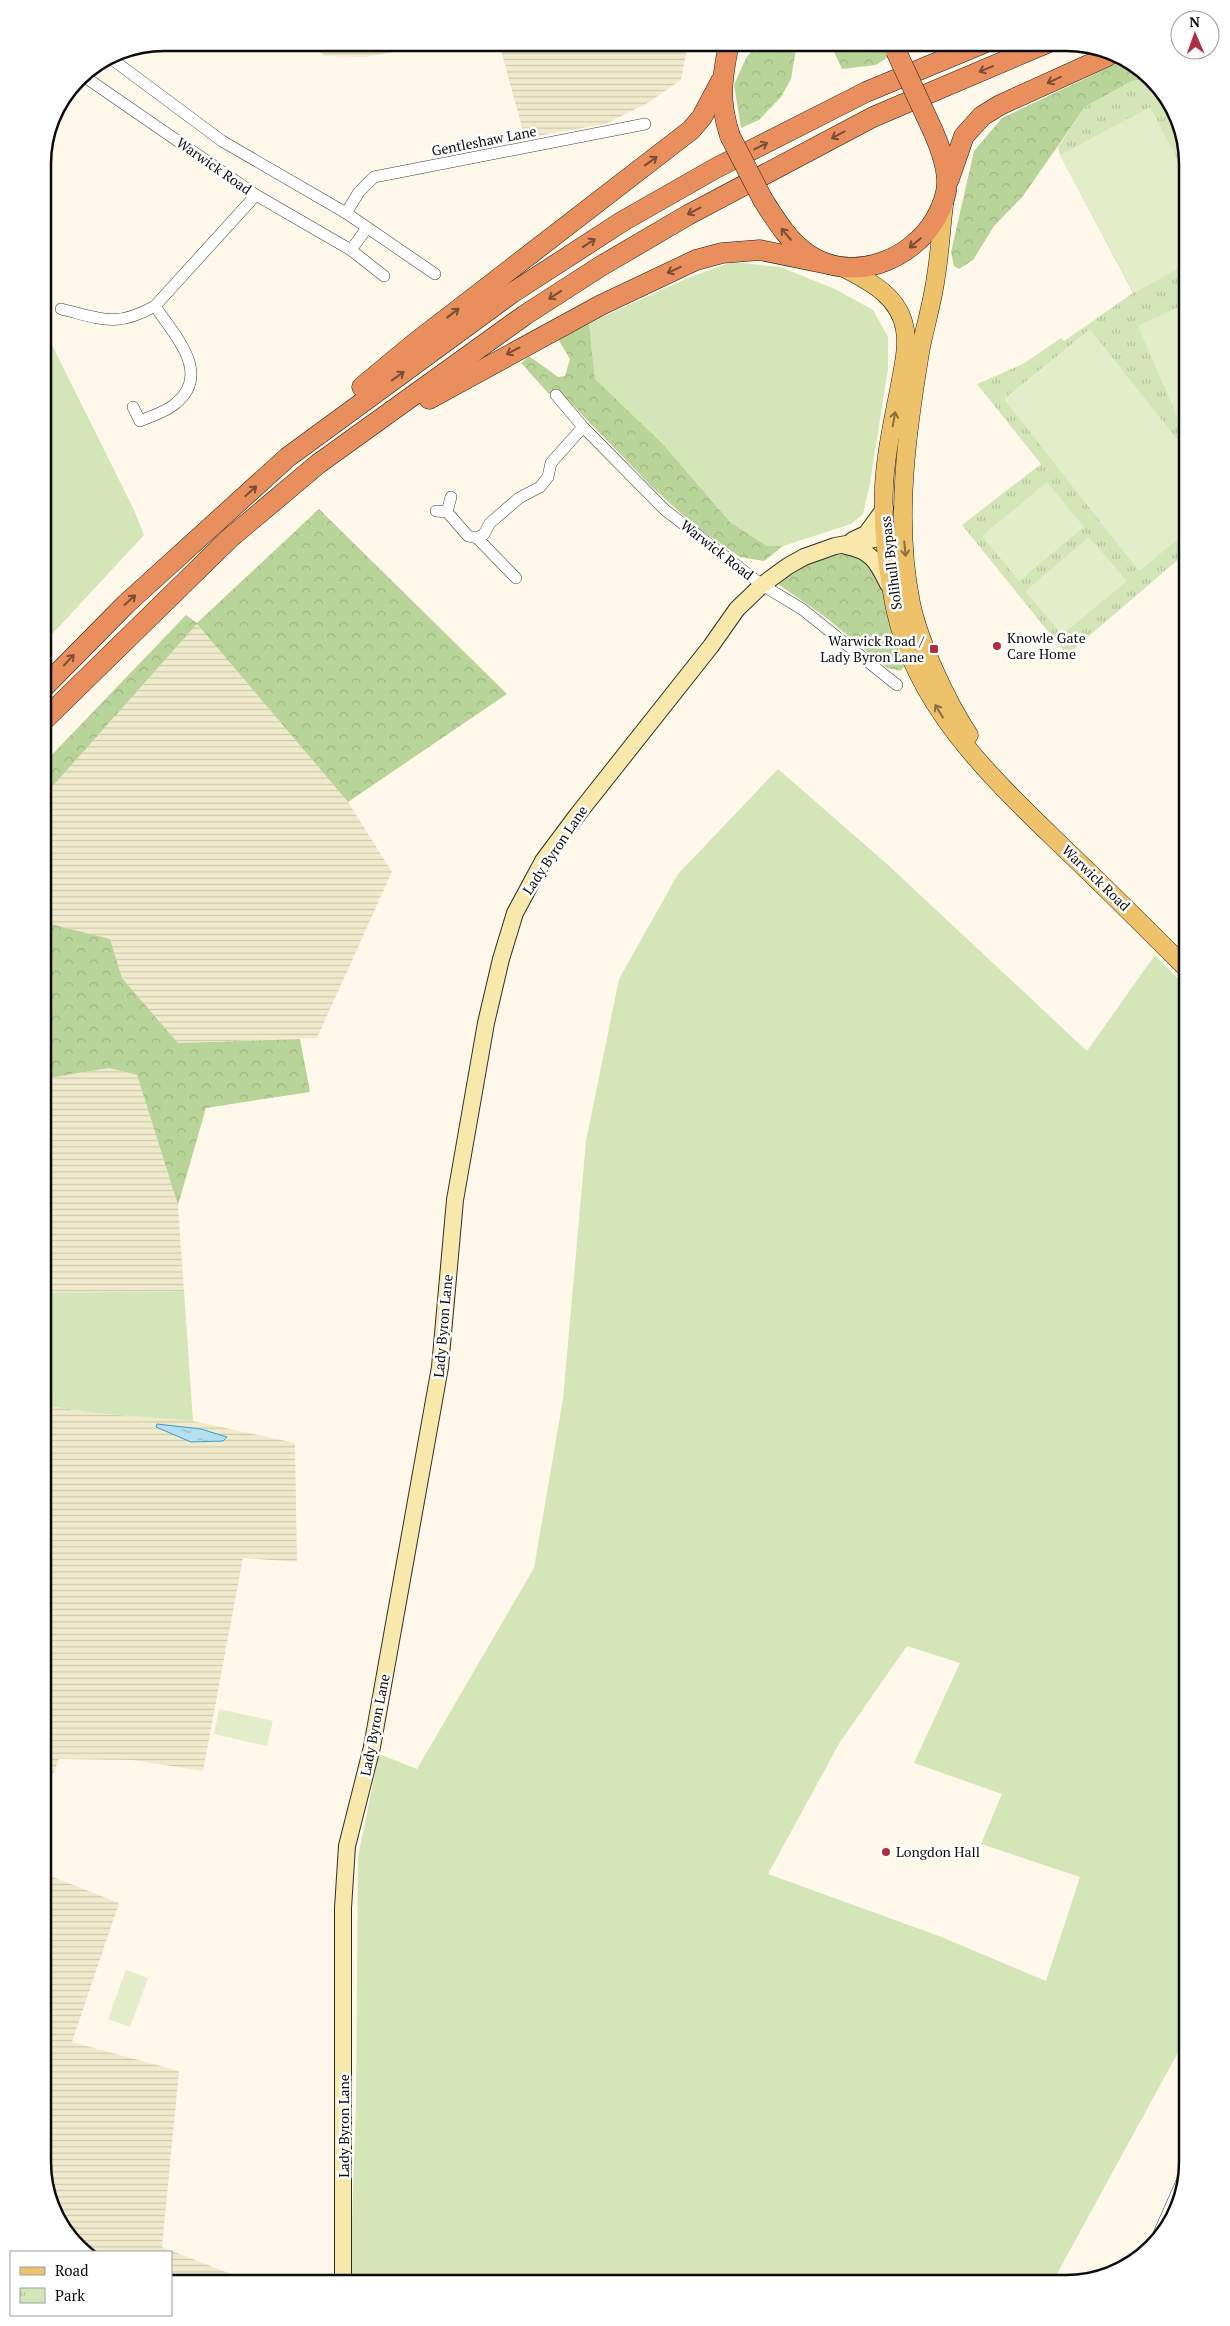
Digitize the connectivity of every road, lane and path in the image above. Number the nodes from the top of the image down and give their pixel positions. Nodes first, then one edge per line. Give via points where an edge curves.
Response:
1 (727, 51) edge
2 (737, 51) edge
3 (894, 51) edge
4 (965, 51) edge
5 (1028, 51) edge
6 (1104, 58) edge
7 (116, 62) edge
8 (723, 74) junction
9 (89, 80) edge
10 (645, 124) dead end
11 (948, 182) junction
12 (256, 195) junction
13 (944, 204) junction
14 (346, 213) junction
15 (367, 228) junction
16 (351, 250) junction
17 (835, 265) junction
18 (435, 274) dead end
19 (384, 276) dead end
20 (155, 306) junction
21 (61, 309) dead end
22 (556, 395) dead end
23 (133, 406) dead end
24 (911, 418) junction
25 (583, 427) junction
26 (316, 435) junction
27 (451, 497) dead end
28 (885, 508) junction
29 (886, 537) junction
30 (230, 538) junction
31 (478, 538) junction
32 (842, 545) junction
33 (516, 578) dead end
34 (762, 585) junction
35 (892, 592) junction
36 (51, 680) edge
37 (897, 685) dead end
38 (51, 713) edge
39 (1003, 789) junction
40 (1179, 960) edge
41 (343, 2275) edge

1 - 8 highway
2 - 8 highway
3 - 11 highway, bridge via 944,157
26 -> 4 highway via 512,293 623,221 716,168 857,96
5 -> 30 highway via 873,117 688,215 601,266 525,315 318,464
6 -> 11 highway via 982,116 964,136
7 - 14 street, Warwick Road via 222,141
17 -> 8 highway, bridge via 798,247 784,233 763,200 730,136 723,111
26 -> 8 highway via 357,391 415,343 691,130 702,117
9 - 12 street, Warwick Road
10 - 14 street, Gentleshaw Lane via 374,177 359,192
11 - 13 highway
12 - 16 street, Warwick Road
12 - 20 street
13 -> 17 highway via 930,229 893,260 872,266
13 - 24 main road via 936,276
14 - 15 street, Warwick Road
15 - 16 street
15 - 18 street, Warwick Road
16 - 19 street, Warwick Road
28 -> 17 main road, Solihull Bypass via 886,463 906,354 905,329 888,295
17 -> 30 highway via 772,252 742,250 696,260 670,271 601,304 462,379 381,427
20 - 21 street via 121,321
20 - 23 street via 187,354 192,370 187,389 175,404 140,421
22 - 25 street, Warwick Road
24 - 29 main road via 901,444 894,499 895,524
24 -> 39 main road, Solihull Bypass via 903,535 911,604 956,716
25 - 31 street via 551,464 548,477 540,487 519,498
25 - 34 street, Warwick Road via 665,510
36 -> 26 highway via 126,604
27 - 31 street via 442,512 468,536
28 - 29 main road, Solihull Bypass
28 - 32 street via 866,534
29 - 32 street, Lady Byron Lane
29 - 35 main road, Solihull Bypass
30 - 38 highway
31 - 33 street
32 - 34 street, Lady Byron Lane via 804,557
32 - 35 street via 868,553 878,563
34 - 37 street, Warwick Road via 802,609
34 - 41 street, Lady Byron Lane via 737,609 543,861 514,913 501,959 486,1023 455,1200 440,1367 372,1747 347,1846
39 -> 35 main road, Solihull Bypass via 947,724 928,693 904,636
39 - 40 main road, Warwick Road

